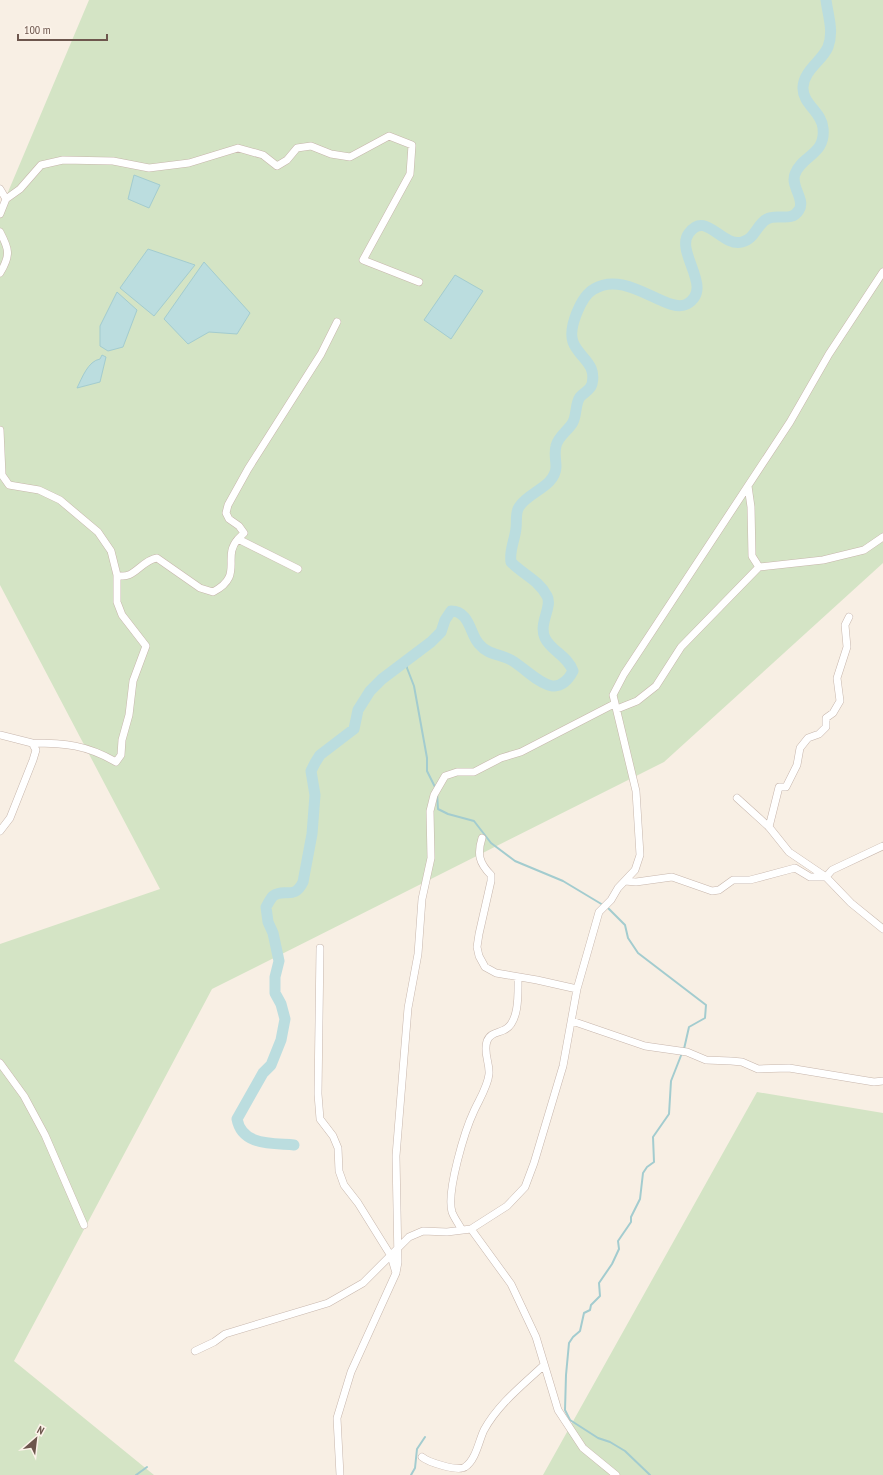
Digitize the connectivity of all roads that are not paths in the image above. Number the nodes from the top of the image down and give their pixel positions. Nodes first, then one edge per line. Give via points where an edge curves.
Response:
1 (0, 189) edge
2 (6, 199) junction
3 (0, 214) edge
4 (0, 232) edge
5 (883, 272) edge
6 (0, 273) edge
7 (419, 282) dead end
8 (337, 322) dead end
9 (0, 430) edge
10 (748, 486) junction
11 (883, 537) edge
12 (238, 540) junction
13 (759, 567) junction
14 (298, 568) dead end
15 (117, 575) junction
16 (849, 617) dead end
17 (615, 707) junction
18 (0, 735) edge
19 (32, 743) junction
20 (737, 798) dead end
21 (769, 827) junction
22 (0, 832) edge
23 (482, 838) dead end
24 (883, 846) edge
25 (826, 877) junction
26 (625, 881) junction
27 (883, 929) edge
28 (320, 948) dead end
29 (518, 976) junction
30 (577, 989) junction
31 (572, 1021) junction
32 (0, 1063) edge
33 (883, 1082) edge
34 (84, 1225) dead end
35 (471, 1229) junction
36 (462, 1230) junction
37 (397, 1250) junction
38 (391, 1256) junction
39 (396, 1273) junction
40 (195, 1351) dead end
41 (544, 1365) junction
42 (422, 1457) dead end
43 (340, 1475) edge
44 (616, 1475) edge

1 - 2 street
2 - 3 street
2 - 7 street via 20,189 41,165 63,160 113,161 149,168 190,163 238,148 263,156 277,166 287,160 297,148 311,146 331,154 350,157 389,136 412,145 410,174 363,260
4 - 6 street via 9,254
5 - 10 street
8 - 12 street via 321,354 228,505 226,513 229,519 244,533
9 - 15 street via 2,475 8,485 39,490 60,500 98,532 111,551
10 - 13 street via 752,556
10 - 17 street via 624,674 613,695
11 - 13 street via 864,550 823,560
12 - 14 street
12 - 15 street via 232,552 231,576 213,592 200,588 157,558 150,559 131,575
13 - 17 street via 682,647 656,686 637,701
15 - 19 street via 117,596 122,615 146,646 133,681 119,760 116,762 103,754 66,743
16 - 21 street via 845,625 847,647 837,678 840,701 833,713 826,718 826,727 820,734 808,738 800,748 791,779 786,787 779,788
17 - 26 street via 636,791 640,855 635,870
17 - 37 street via 474,772 457,772 445,776 434,795 430,811 431,858 422,899 418,954 408,1008 396,1156
18 - 19 street
19 - 22 street via 36,750 33,760 10,818
20 - 21 street
21 - 25 street via 789,852
23 - 29 street via 478,855 484,869 491,875 491,881 479,934 478,956 490,971 506,976
24 - 25 street via 832,870
25 - 26 street via 810,877 795,868 750,880 733,880 719,890 712,891 672,877
25 - 27 street
26 - 30 street via 599,912
28 - 38 street via 320,1119 333,1136 338,1148 339,1171 344,1185
29 - 30 street
29 - 36 street via 518,1008 511,1025 506,1030 493,1034 487,1042 489,1074 470,1119 459,1158 451,1195 452,1211
30 - 31 street
31 - 33 street via 645,1046 687,1052 706,1060 731,1060 758,1069 789,1068
31 - 35 street via 563,1066 531,1175 525,1187 507,1206
32 - 34 street via 24,1096 45,1135
35 - 36 street
35 - 41 street via 511,1284 536,1338
36 - 37 street via 423,1231 409,1237
37 - 38 street
37 - 39 street
38 - 39 street
38 - 40 street via 363,1283 328,1303 225,1334
39 - 43 street via 351,1372 337,1418
41 - 42 street via 499,1408 466,1467 457,1470 426,1461
41 - 44 street via 558,1410 583,1448

